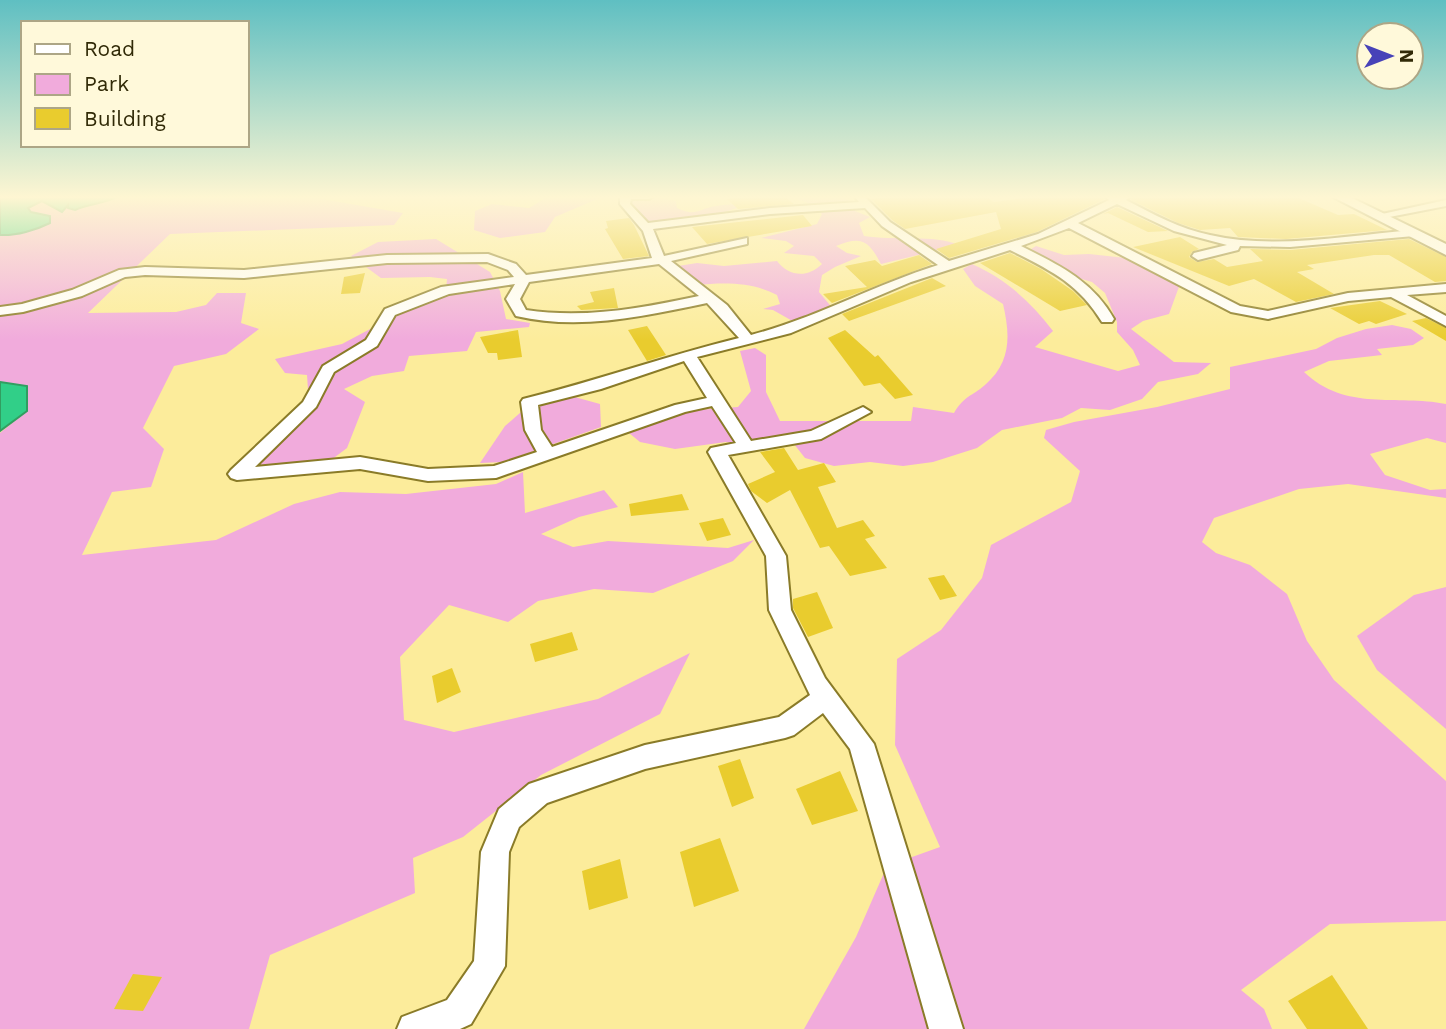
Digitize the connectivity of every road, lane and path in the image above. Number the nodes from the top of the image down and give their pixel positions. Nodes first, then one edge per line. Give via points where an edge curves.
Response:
1 (652, 244) edge
2 (730, 244) edge
3 (914, 244) edge
4 (1016, 244) edge
5 (1109, 244) edge
6 (1259, 244) edge
7 (1011, 246) junction
8 (1198, 256) dead end
9 (662, 260) junction
10 (948, 265) junction
11 (524, 280) junction
12 (1446, 288) edge
13 (1393, 293) junction
14 (711, 298) junction
15 (0, 311) edge
16 (1107, 319) dead end
17 (1446, 322) edge
18 (748, 340) junction
19 (688, 355) junction
20 (718, 400) junction
21 (863, 412) dead end
22 (746, 446) junction
23 (547, 453) junction
24 (825, 698) junction
25 (414, 1029) edge
26 (946, 1029) edge

1 - 9 street
2 - 9 street
3 - 10 street
4 - 7 street
5 - 13 street via 1236,309 1268,315 1348,297
6 - 8 street
7 - 10 street
7 - 16 street via 1078,284 1099,301
9 - 11 street
9 - 14 street
10 - 18 street via 786,330
11 - 14 street via 513,299 521,313 545,318 585,320
11 - 15 street via 512,267 488,258 387,259 244,274 145,271 123,273 77,293
11 - 23 street via 446,290 390,312 372,343 328,369 310,404 237,474 360,463 428,475 496,472
12 - 13 street
13 - 17 street
14 - 18 street
18 - 19 street
19 - 20 street
19 - 23 street via 529,402 533,430
20 - 22 street
20 - 23 street
21 - 22 street via 815,435
22 - 24 street via 717,452 776,556 780,610
24 - 25 street via 785,727 645,757 538,793 509,818 495,852 489,966 459,1012
24 - 26 street via 861,744

